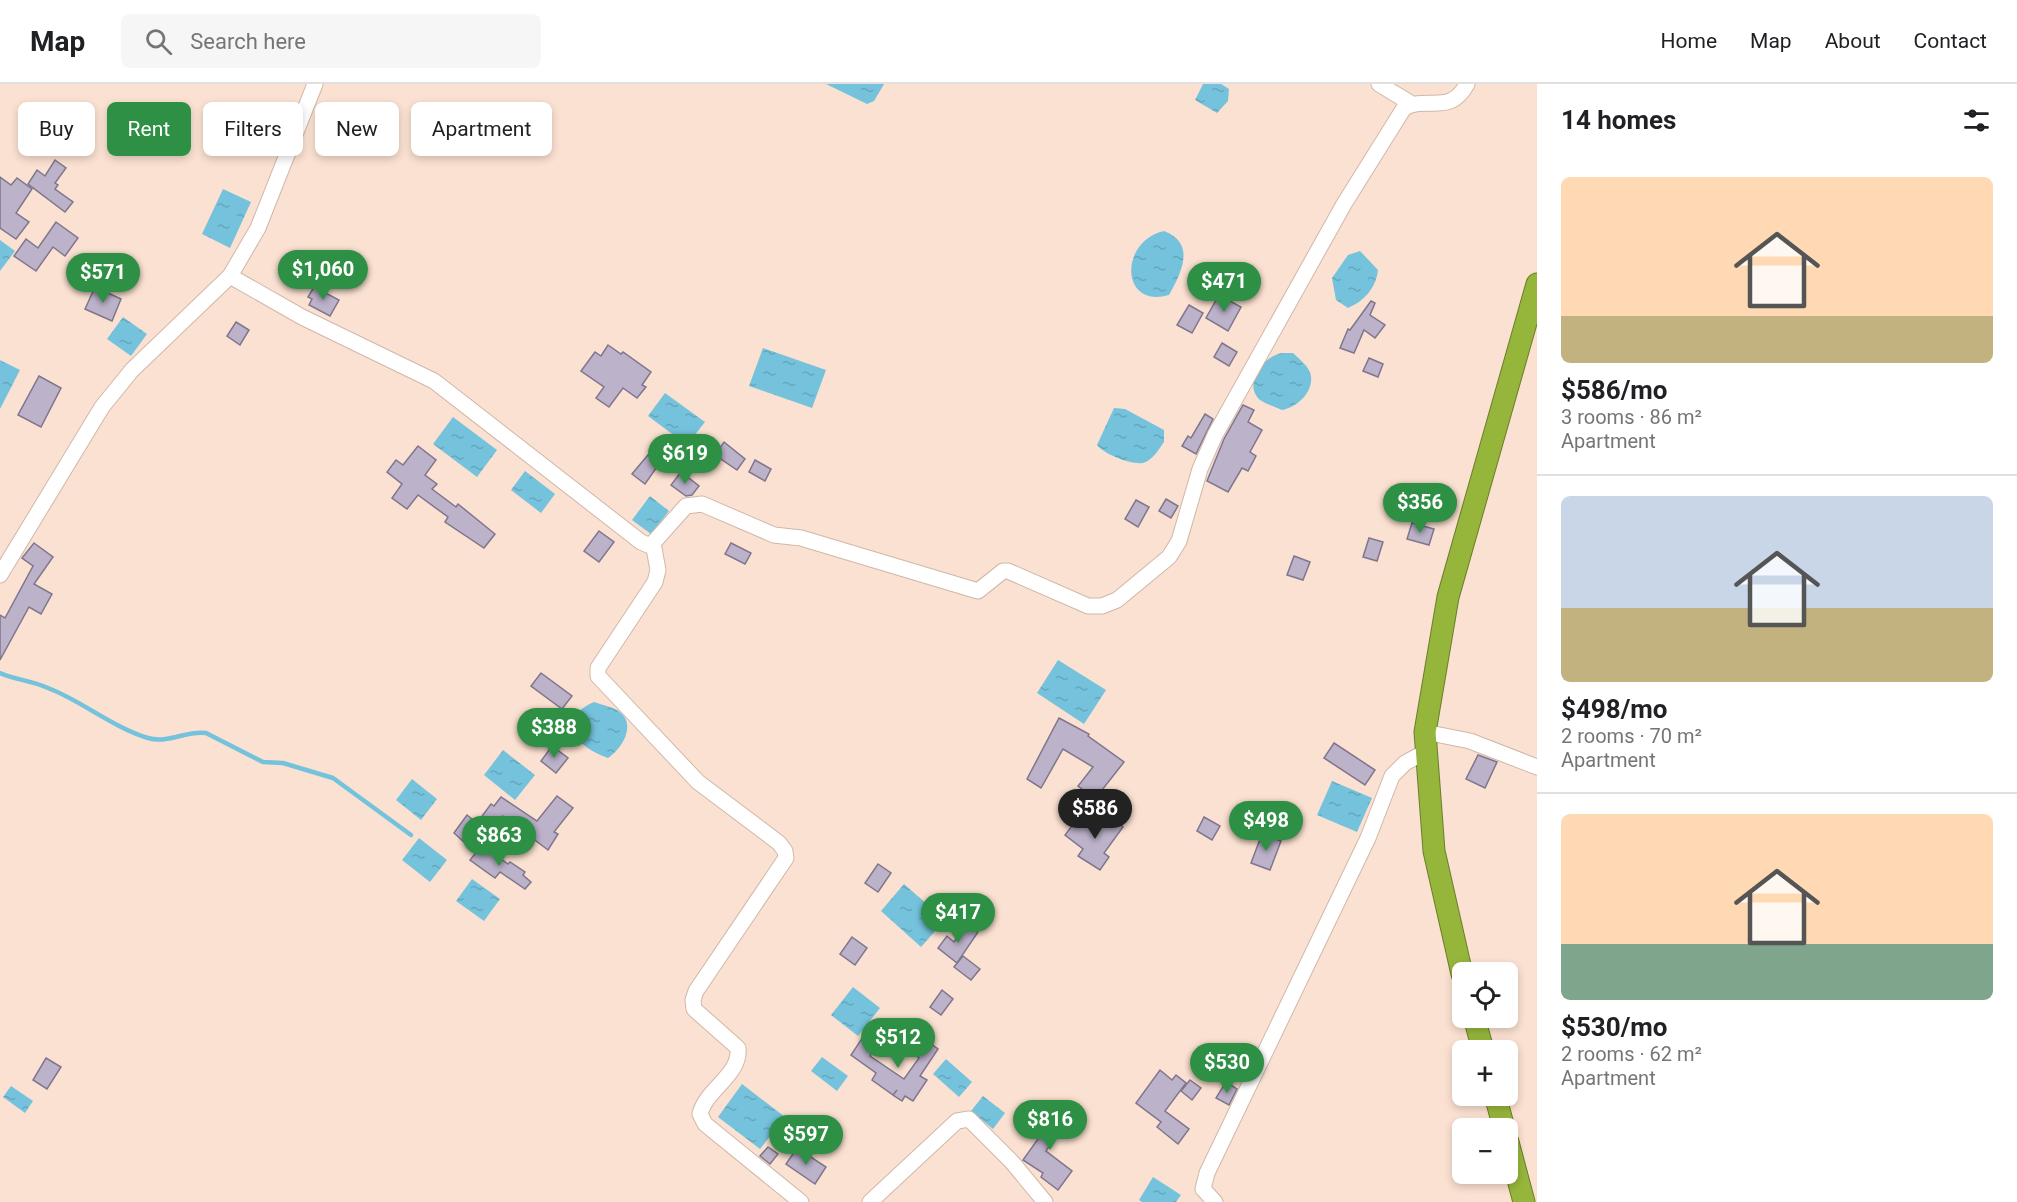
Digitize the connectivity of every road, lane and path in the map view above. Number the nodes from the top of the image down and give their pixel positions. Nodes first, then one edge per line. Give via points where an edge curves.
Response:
1 (315, 84) edge
2 (1379, 84) edge
3 (1467, 84) edge
4 (1412, 104) junction
5 (230, 276) junction
6 (1537, 284) edge
7 (653, 543) junction
8 (0, 575) edge
9 (1426, 741) junction
10 (1537, 767) edge
11 (1459, 962) edge
12 (1518, 1180) edge
13 (801, 1202) edge
14 (870, 1202) edge
15 (1045, 1202) edge
16 (1215, 1202) edge
17 (1524, 1202) edge

1 - 5 street via 258,228
2 - 4 street
3 - 4 street via 1460,97 1447,102
4 - 7 street via 1404,108 1344,204 1246,375 1200,469 1179,541 1169,557 1117,600 1088,606 1008,571 978,591 801,537 774,536 702,504 686,506
5 - 7 street via 302,318 434,381 641,542
5 - 8 street via 132,370 102,407
6 - 9 highway via 1448,597
7 - 13 street via 658,570 655,582 598,668 598,676 698,782 785,850 786,858 693,1000 694,1009 738,1048 739,1056 703,1102 700,1114 705,1124
9 - 10 street via 1470,741
9 - 11 highway via 1434,851
9 - 16 street via 1392,776 1368,838 1207,1173 1203,1189
12 - 17 highway
14 - 15 street via 957,1121 969,1119

